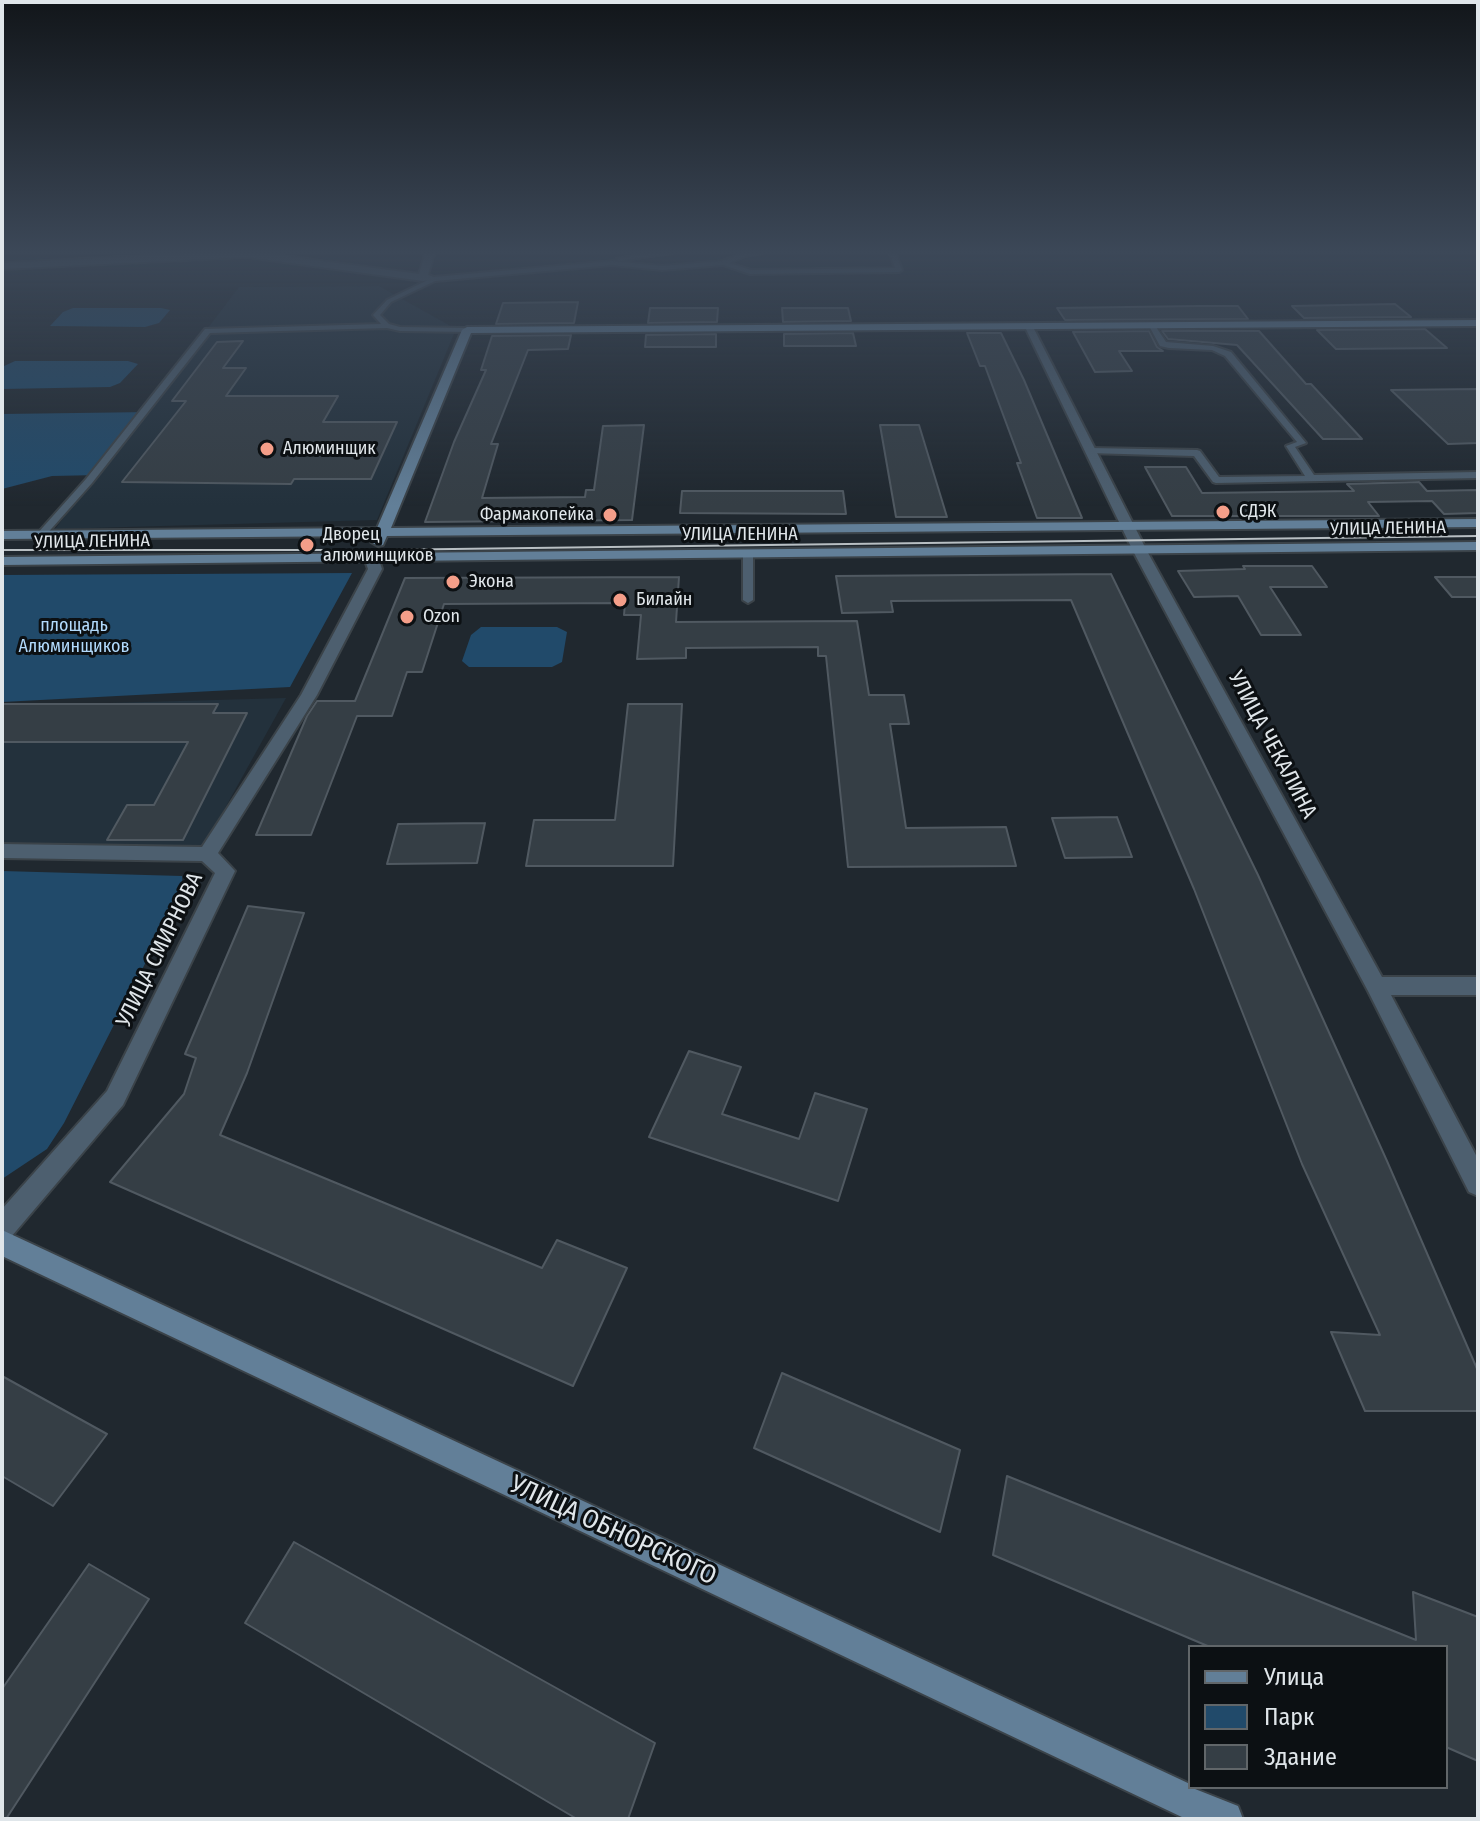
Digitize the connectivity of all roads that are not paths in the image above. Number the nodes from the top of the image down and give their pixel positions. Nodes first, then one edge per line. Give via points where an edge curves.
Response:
1 (204, 336) edge
2 (465, 336) edge
3 (1033, 336) edge
4 (1158, 336) edge
5 (1091, 451) junction
6 (1478, 475) edge
7 (1312, 479) junction
8 (1478, 523) edge
9 (1129, 527) junction
10 (382, 534) junction
11 (2, 535) edge
12 (41, 535) junction
13 (1478, 546) edge
14 (1140, 551) junction
15 (748, 553) junction
16 (371, 557) junction
17 (2, 561) edge
18 (748, 600) dead end
19 (2, 851) edge
20 (207, 854) junction
21 (1376, 986) junction
22 (1478, 986) edge
23 (1478, 1184) edge
24 (2, 1228) edge
25 (2, 1243) edge
26 (1225, 1819) edge

1 - 12 lane
2 - 10 main road
3 - 5 street, УЛИЦА ЧЕКАЛИНА
4 - 7 lane via 1169,346 1228,354 1302,443 1290,446
5 - 7 lane via 1197,453 1216,480
5 - 9 street, УЛИЦА ЧЕКАЛИНА
6 - 7 lane
8 - 9 main road, УЛИЦА ЛЕНИНА
9 - 10 main road, УЛИЦА ЛЕНИНА
9 - 14 street, УЛИЦА ЧЕКАЛИНА
10 - 12 main road, УЛИЦА ЛЕНИНА
10 - 16 main road
11 - 12 main road, УЛИЦА ЛЕНИНА
13 - 14 main road, УЛИЦА ЛЕНИНА
14 - 15 main road, УЛИЦА ЛЕНИНА
14 - 21 street, УЛИЦА ЧЕКАЛИНА
15 - 16 main road, УЛИЦА ЛЕНИНА
15 - 18 lane
16 - 17 main road, УЛИЦА ЛЕНИНА
16 - 20 street, УЛИЦА СМИРНОВА via 375,569 309,695
19 - 20 street
20 - 24 street, УЛИЦА СМИРНОВА via 225,871 115,1098
21 - 22 street
21 - 23 street, УЛИЦА ЧЕКАЛИНА
25 - 26 main road, УЛИЦА ОБНОРСКОГО

